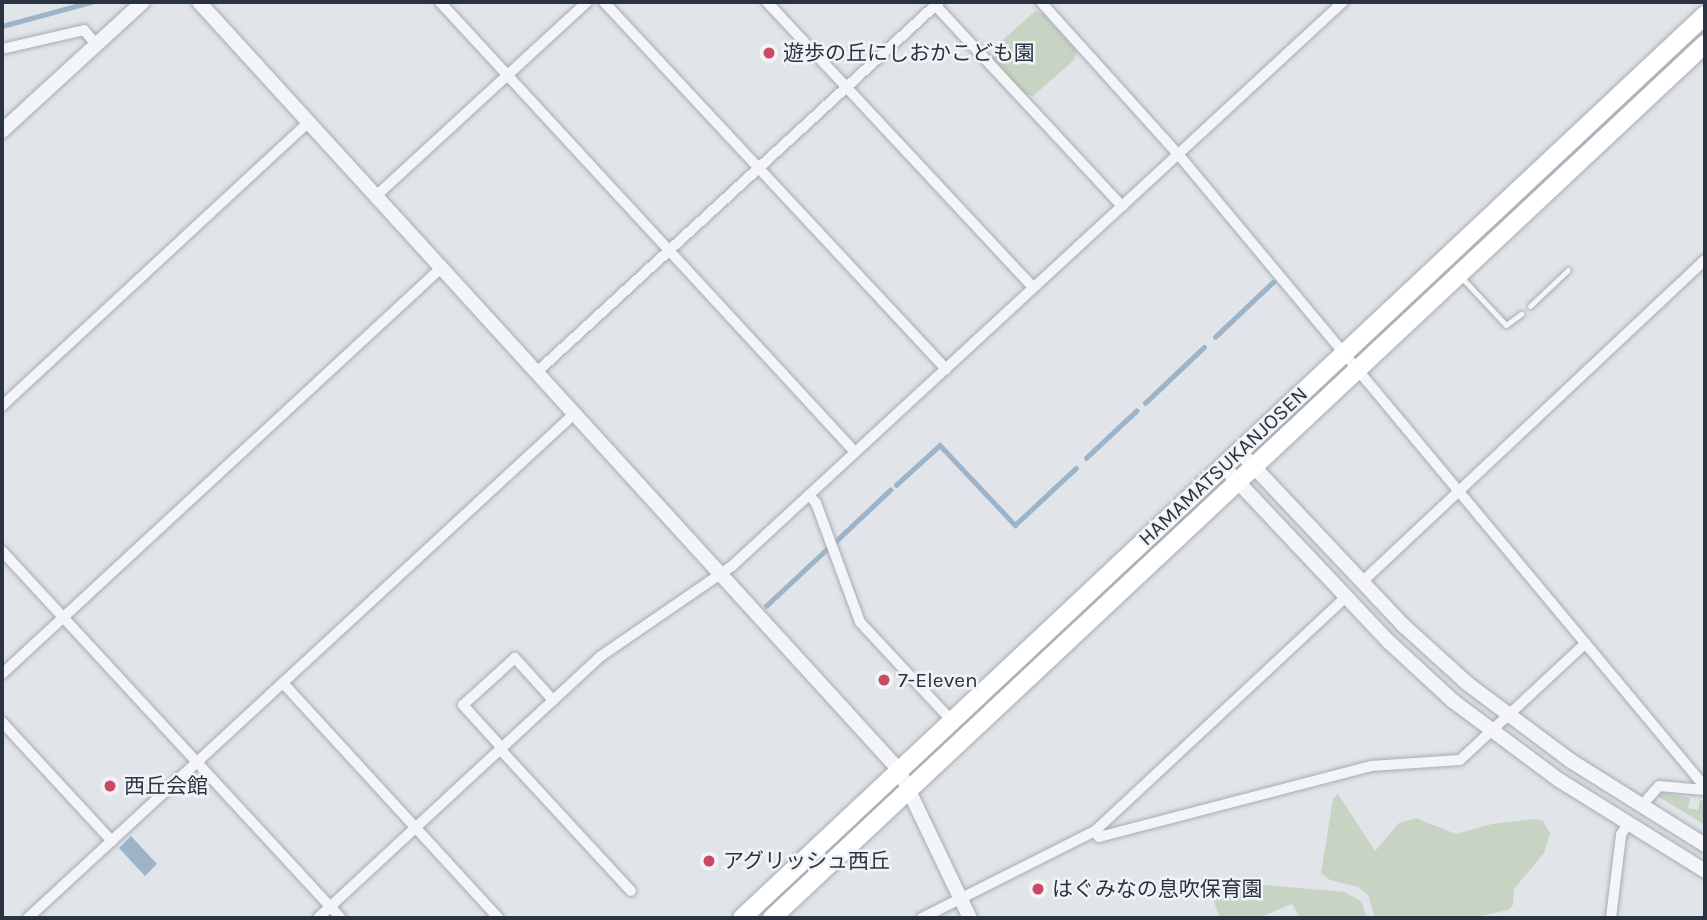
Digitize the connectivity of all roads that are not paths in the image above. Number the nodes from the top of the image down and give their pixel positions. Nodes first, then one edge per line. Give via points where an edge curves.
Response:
1 (143, 2) edge
2 (200, 2) edge
3 (440, 2) edge
4 (587, 2) edge
5 (604, 2) edge
6 (767, 2) edge
7 (1041, 2) edge
8 (1343, 2) edge
9 (937, 4) edge
10 (1705, 15) edge
11 (95, 43) junction
12 (1705, 44) edge
13 (2, 49) edge
14 (508, 75) junction
15 (846, 87) junction
16 (309, 122) junction
17 (2, 131) edge
18 (1178, 154) junction
19 (759, 168) junction
20 (376, 196) junction
21 (1122, 206) junction
22 (670, 250) junction
23 (1705, 260) edge
24 (441, 268) junction
25 (1568, 270) dead end
26 (1459, 275) junction
27 (1033, 288) junction
28 (1530, 306) dead end
29 (1521, 314) dead end
30 (1343, 353) junction
31 (946, 369) junction
32 (1358, 370) junction
33 (537, 372) junction
34 (2, 406) edge
35 (574, 414) junction
36 (1239, 451) junction
37 (855, 452) junction
38 (1223, 466) junction
39 (1254, 466) junction
40 (1238, 482) junction
41 (1459, 492) junction
42 (808, 495) junction
43 (2, 551) edge
44 (721, 574) junction
45 (1362, 582) junction
46 (1346, 597) junction
47 (63, 617) junction
48 (1585, 644) junction
49 (2, 674) edge
50 (283, 683) junction
51 (553, 700) junction
52 (1508, 716) junction
53 (951, 720) junction
54 (2, 722) edge
55 (1491, 732) junction
56 (501, 748) junction
57 (197, 762) junction
58 (899, 770) junction
59 (911, 789) junction
60 (1705, 789) edge
61 (1642, 805) junction
62 (1628, 823) junction
63 (415, 828) junction
64 (1095, 831) junction
65 (112, 841) junction
66 (1705, 845) edge
67 (1705, 871) edge
68 (631, 891) dead end
69 (961, 898) junction
70 (330, 906) junction
71 (28, 918) edge
72 (318, 918) edge
73 (341, 918) edge
74 (498, 918) edge
75 (742, 918) edge
76 (772, 918) edge
77 (922, 918) edge
78 (971, 918) edge
79 (1611, 918) edge

1 - 11 street
2 - 16 street
3 - 14 street
4 - 14 street
5 - 19 street
6 - 15 street
7 - 18 street
8 - 18 street
9 - 15 street
9 - 21 street
10 - 30 main road, HAMAMATSUKANJOSEN
11 - 13 street via 84,30
11 - 17 street
12 - 26 main road, HAMAMATSUKANJOSEN
14 - 20 street
14 - 22 street
15 - 19 street
15 - 27 street
16 - 20 street
16 - 34 street
18 - 21 street
18 - 30 street
19 - 22 street
19 - 31 street
20 - 24 street
21 - 27 street
22 - 33 street
22 - 37 street
23 - 41 street
24 - 33 street
24 - 47 street
25 - 28 lane
26 - 29 lane via 1506,324
26 - 32 main road, HAMAMATSUKANJOSEN
27 - 31 street
30 - 32 street
30 - 36 main road, HAMAMATSUKANJOSEN
31 - 37 street
32 - 39 main road, HAMAMATSUKANJOSEN
32 - 41 street
33 - 35 street
35 - 44 street
35 - 50 street
36 - 38 main road, HAMAMATSUKANJOSEN
36 - 39 street
37 - 42 street
38 - 40 street
38 - 53 main road, HAMAMATSUKANJOSEN
39 - 40 main road, HAMAMATSUKANJOSEN
39 - 45 street
40 - 46 street
40 - 59 main road, HAMAMATSUKANJOSEN
41 - 45 street
41 - 48 street
42 - 44 street
42 - 53 street via 816,503 860,621
43 - 47 street
44 - 51 street via 623,638
44 - 58 street
45 - 52 street via 1436,656
46 - 55 street via 1420,672
46 - 64 street
47 - 49 street
47 - 57 street
48 - 52 street
48 - 60 street
50 - 57 street
50 - 63 street
51 - 56 street
51 - 56 street via 515,658 463,705
52 - 55 street
52 - 61 street
53 - 58 main road, HAMAMATSUKANJOSEN
54 - 65 street
55 - 62 street
55 - 64 street via 1455,762 1371,766 1099,837
56 - 63 street
56 - 68 street
57 - 65 street
57 - 70 street
58 - 59 street
58 - 75 main road, HAMAMATSUKANJOSEN
59 - 69 street
59 - 76 main road, HAMAMATSUKANJOSEN
60 - 61 street via 1659,786
61 - 66 street
62 - 67 street
62 - 79 street via 1621,835
63 - 70 street
63 - 74 street
64 - 69 street
65 - 71 street
69 - 77 street
69 - 78 street
70 - 72 street
70 - 73 street

